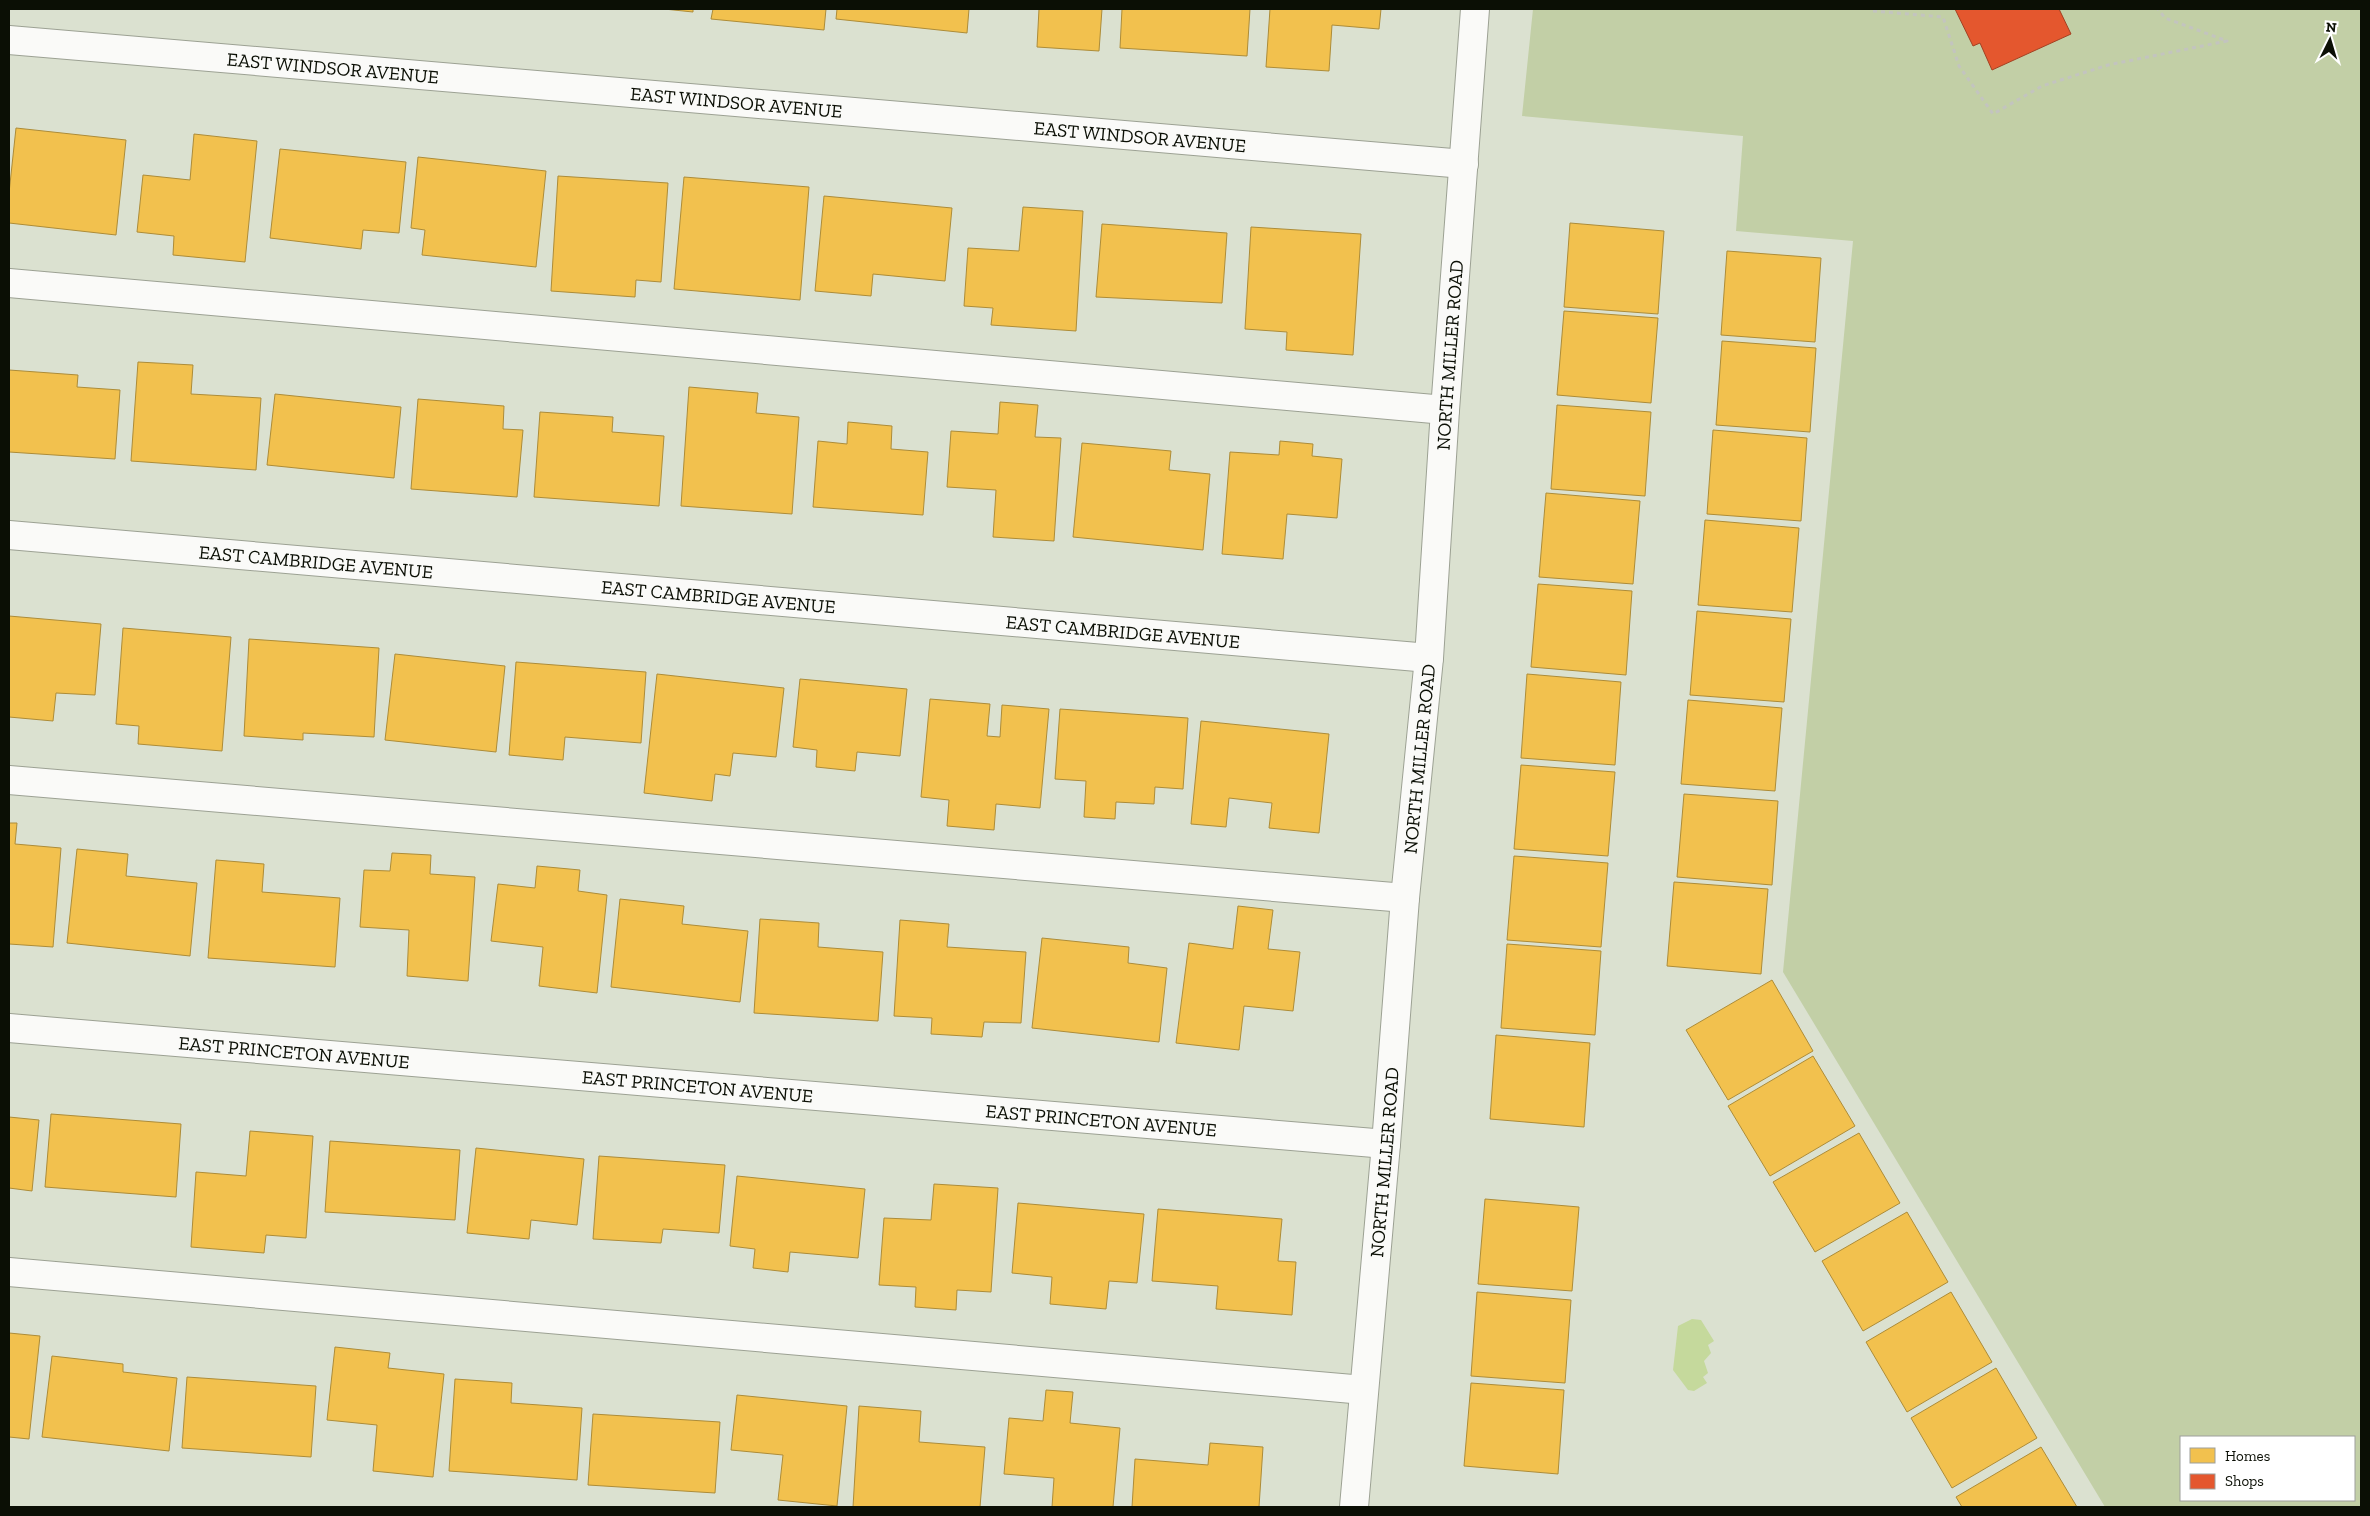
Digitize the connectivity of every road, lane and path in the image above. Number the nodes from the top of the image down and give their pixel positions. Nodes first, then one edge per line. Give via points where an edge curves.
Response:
1 (1475, 9) edge
2 (2158, 9) edge
3 (1873, 11) dead end
4 (9, 40) edge
5 (1464, 164) junction
6 (9, 283) edge
7 (1445, 410) junction
8 (9, 535) edge
9 (1429, 658) junction
10 (9, 780) edge
11 (1405, 898) junction
12 (9, 1028) edge
13 (1386, 1144) junction
14 (9, 1272) edge
15 (1364, 1390) junction
16 (1354, 1507) edge

1 - 5 street, NORTH MILLER ROAD
2 - 3 path via 2165,18 2227,41 2108,64 2042,86 1993,114 1959,66 1943,17
4 - 5 street, EAST WINDSOR AVENUE
5 - 7 street, NORTH MILLER ROAD
6 - 7 street
7 - 9 street, NORTH MILLER ROAD
8 - 9 street, EAST CAMBRIDGE AVENUE
9 - 11 street, NORTH MILLER ROAD
10 - 11 street
11 - 13 street, NORTH MILLER ROAD
12 - 13 street, EAST PRINCETON AVENUE
13 - 15 street, NORTH MILLER ROAD
14 - 15 street
15 - 16 street, NORTH MILLER ROAD

